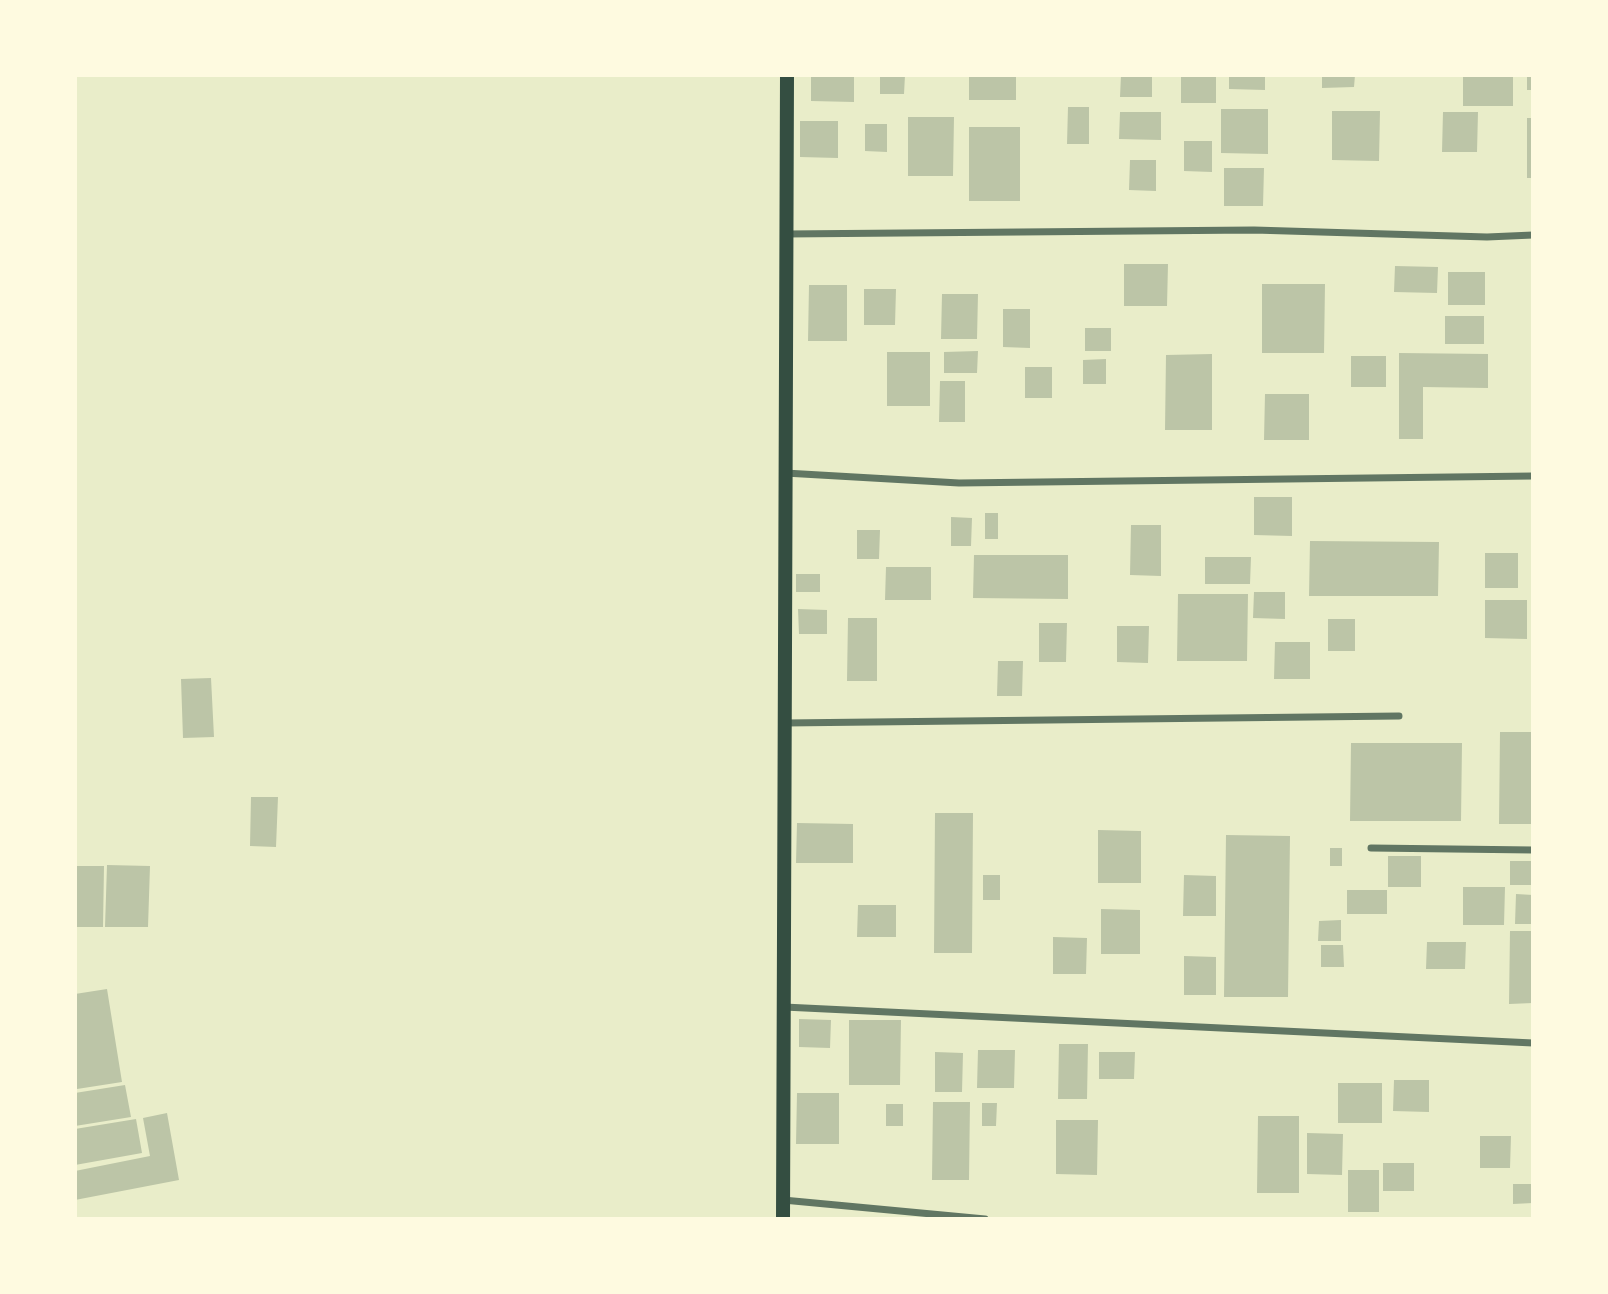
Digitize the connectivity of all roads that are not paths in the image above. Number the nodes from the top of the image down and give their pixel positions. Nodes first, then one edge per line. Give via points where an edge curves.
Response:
1 (787, 75) edge
2 (786, 234) junction
3 (1533, 235) edge
4 (785, 473) junction
5 (1533, 476) edge
6 (1399, 716) dead end
7 (785, 723) junction
8 (1371, 848) dead end
9 (1533, 850) edge
10 (784, 1007) junction
11 (1533, 1043) edge
12 (783, 1200) junction
13 (783, 1219) edge
14 (985, 1219) edge

1 - 2 main road
2 - 3 street via 1254,230
2 - 4 main road
4 - 5 street via 959,483
4 - 7 main road
6 - 7 street
7 - 10 main road
8 - 9 street
10 - 11 street
10 - 12 main road
12 - 13 main road
12 - 14 street

